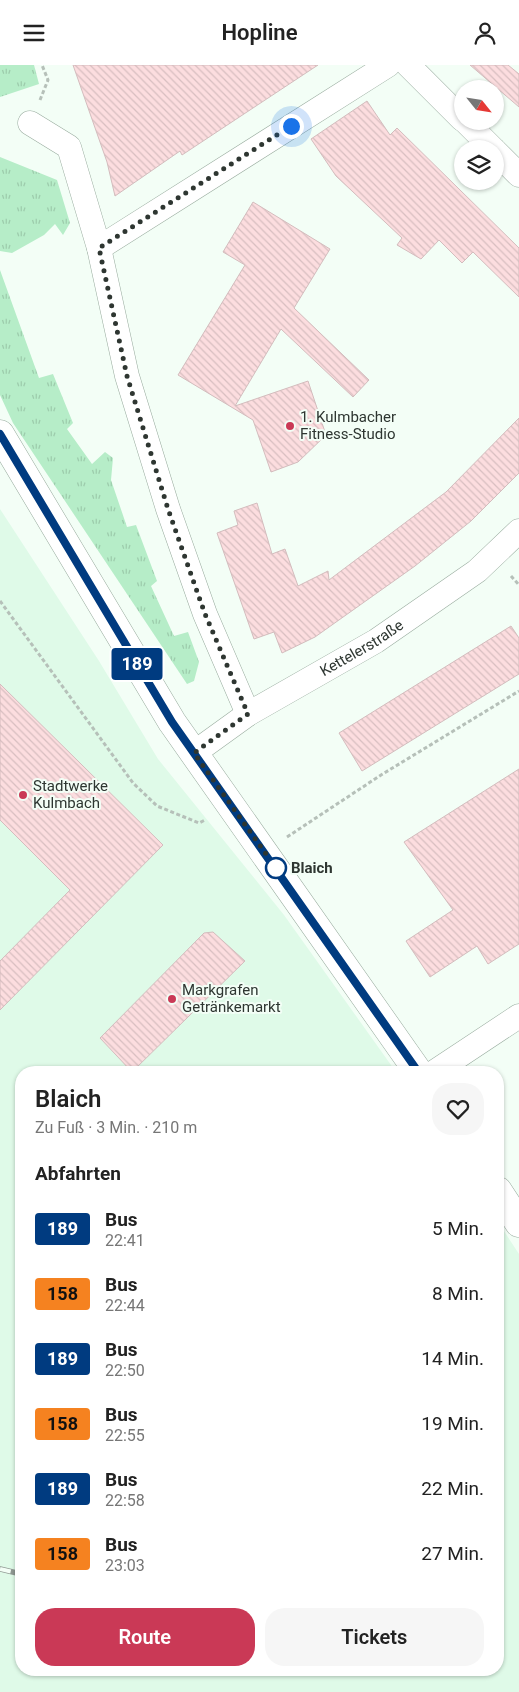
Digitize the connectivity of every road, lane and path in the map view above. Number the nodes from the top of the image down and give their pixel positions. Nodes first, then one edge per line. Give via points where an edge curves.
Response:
1 (42, 65) edge
2 (388, 65) edge
3 (408, 65) edge
4 (454, 110) edge
5 (30, 123) joint
6 (474, 130) edge
7 (484, 140) edge
8 (504, 160) edge
9 (519, 175) edge
10 (99, 248) junction
11 (0, 434) edge
12 (519, 531) edge
13 (0, 601) edge
14 (519, 691) edge
15 (248, 714) junction
16 (194, 753) junction
17 (233, 808) junction
18 (265, 852) junction
19 (519, 1016) edge
20 (414, 1066) edge
21 (444, 1066) edge
22 (504, 1200) edge
23 (519, 1223) edge

1 - 5 path via 48,80
2 - 10 street
3 - 4 street
5 - 10 street via 69,147
6 - 7 street
8 - 9 street
10 - 15 street via 127,376 168,509 205,614
11 - 16 street via 172,722
12 - 15 street, Kettelerstraße via 477,571 376,641
13 - 17 path via 133,783 157,806 199,823
14 - 18 path via 381,775
15 - 16 street, Kettelerstraße
16 - 17 street
17 - 18 street
18 - 20 street
19 - 21 street
22 - 23 street

